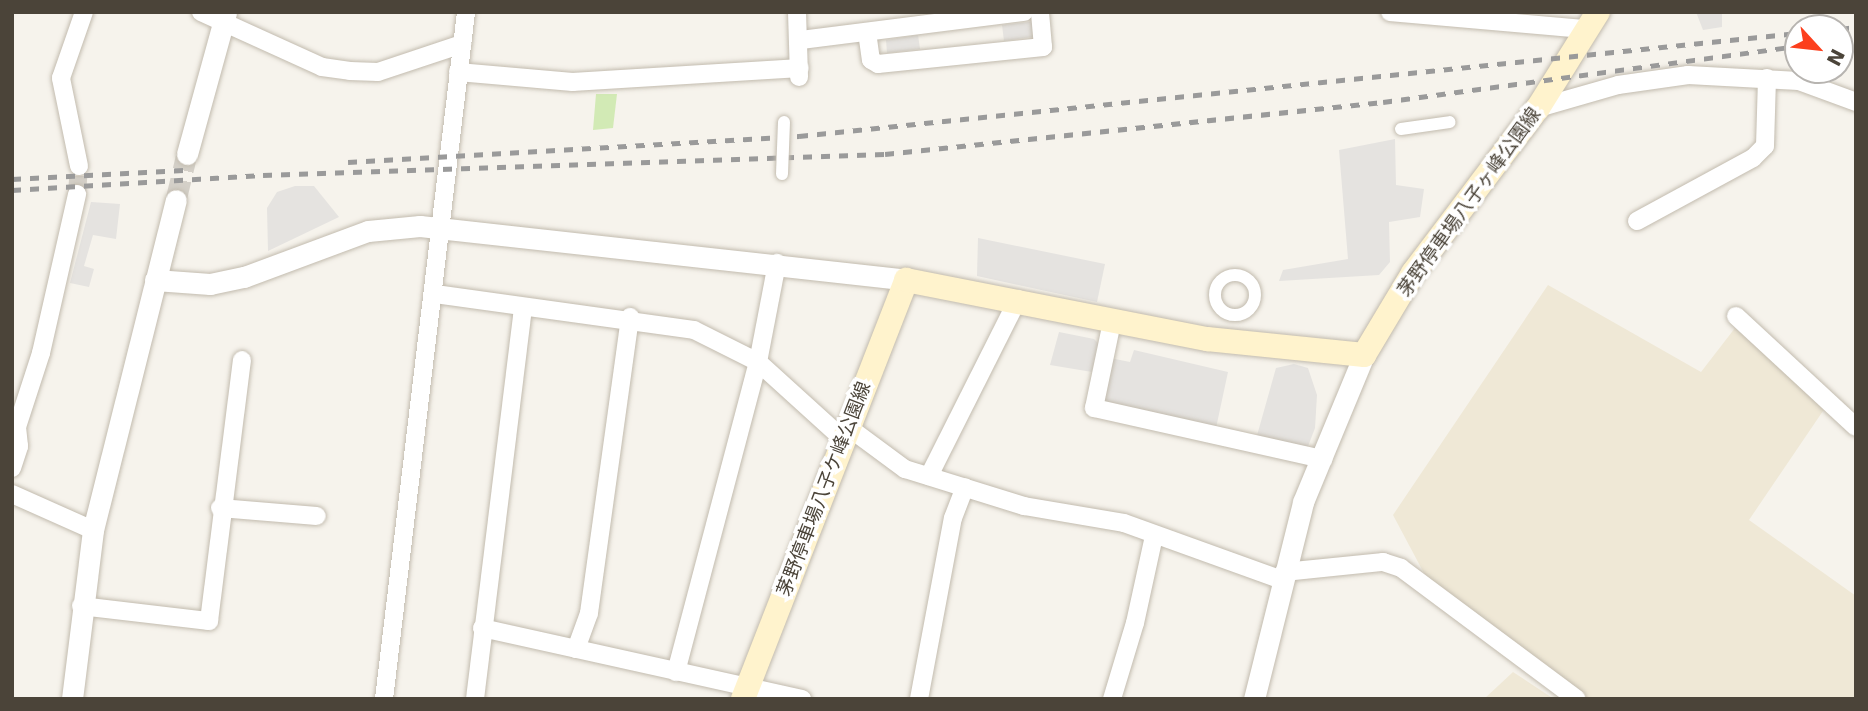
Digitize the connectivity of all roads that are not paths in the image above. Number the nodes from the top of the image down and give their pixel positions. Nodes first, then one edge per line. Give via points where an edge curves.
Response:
1 (84, 12) edge
2 (201, 12) edge
3 (466, 12) edge
4 (796, 12) edge
5 (1024, 12) edge
6 (1040, 12) edge
7 (1390, 12) edge
8 (225, 17) edge
9 (1592, 21) edge
10 (867, 32) junction
11 (800, 40) junction
12 (462, 44) junction
13 (458, 72) junction
14 (1767, 78) junction
15 (1856, 103) edge
16 (1538, 108) junction
17 (784, 122) dead end
18 (1450, 122) dead end
19 (1401, 129) dead end
20 (187, 154) tunnel mouth
21 (79, 166) tunnel mouth
22 (782, 174) dead end
23 (77, 194) tunnel mouth
24 (176, 200) tunnel mouth
25 (1637, 221) dead end
26 (442, 228) junction
27 (778, 263) junction
28 (155, 280) junction
29 (906, 280) junction
30 (435, 294) junction
31 (1018, 299) junction
32 (523, 308) junction
33 (1736, 316) dead end
34 (630, 317) junction
35 (1112, 322) junction
36 (1364, 355) junction
37 (242, 360) dead end
38 (758, 362) junction
39 (1856, 427) edge
40 (846, 433) junction
41 (1323, 459) junction
42 (12, 468) edge
43 (929, 476) junction
44 (965, 487) junction
45 (12, 494) edge
46 (220, 508) junction
47 (317, 516) dead end
48 (93, 530) junction
49 (1154, 536) junction
50 (1283, 576) junction
51 (81, 606) junction
52 (482, 628) junction
53 (576, 649) junction
54 (676, 672) junction
55 (745, 693) edge
56 (72, 699) edge
57 (384, 699) edge
58 (475, 699) edge
59 (802, 699) edge
60 (919, 699) edge
61 (1112, 699) edge
62 (1254, 699) edge
63 (1577, 699) edge

1 - 21 street via 61,79
2 - 8 street
3 - 12 street
4 - 11 street
5 - 10 street
6 - 10 street via 1043,47 878,64 871,60
7 - 9 street
8 - 12 street via 321,67 349,71 378,72
8 - 20 street
9 - 16 main road, 茅野停車場八子ヶ峰公園線
10 - 11 street
11 - 13 street via 799,74 573,82
12 - 13 street
13 - 26 street
14 - 15 street via 1799,81
14 - 16 street via 1688,75 1618,85
14 - 25 street via 1765,146 1753,158
16 - 36 main road, 茅野停車場八子ヶ峰公園線 via 1496,157 1413,273
17 - 22 street, bridge
18 - 19 street
23 - 42 street via 41,354 17,427 19,446
24 - 28 street
26 - 27 street
26 - 28 street via 368,231 244,277 210,284
26 - 30 street
27 - 29 street
27 - 38 street
28 - 48 street
29 - 31 main road
29 - 40 main road, 茅野停車場八子ケ峰公園線
30 - 32 street
30 - 57 street
31 - 35 main road
31 - 43 street
32 - 34 street
32 - 52 street via 503,494
33 - 39 street
34 - 38 street via 694,330
34 - 53 street via 589,613
35 - 36 main road via 1238,344
35 - 41 street via 1094,408
36 - 41 street
37 - 46 street
38 - 40 street
38 - 54 street
40 - 43 street via 892,462
40 - 55 main road, 茅野停車場八子ケ峰公園線
41 - 50 street via 1303,502
43 - 44 street
44 - 49 street via 1024,506 1124,523
44 - 60 street via 953,518
45 - 48 street
46 - 47 street
46 - 51 street via 209,621
48 - 51 street
49 - 50 street
49 - 61 street via 1135,624
50 - 62 street
50 - 63 street via 1383,562 1401,568
51 - 56 street
52 - 53 street
52 - 58 street
53 - 54 street
54 - 55 street
55 - 59 street

